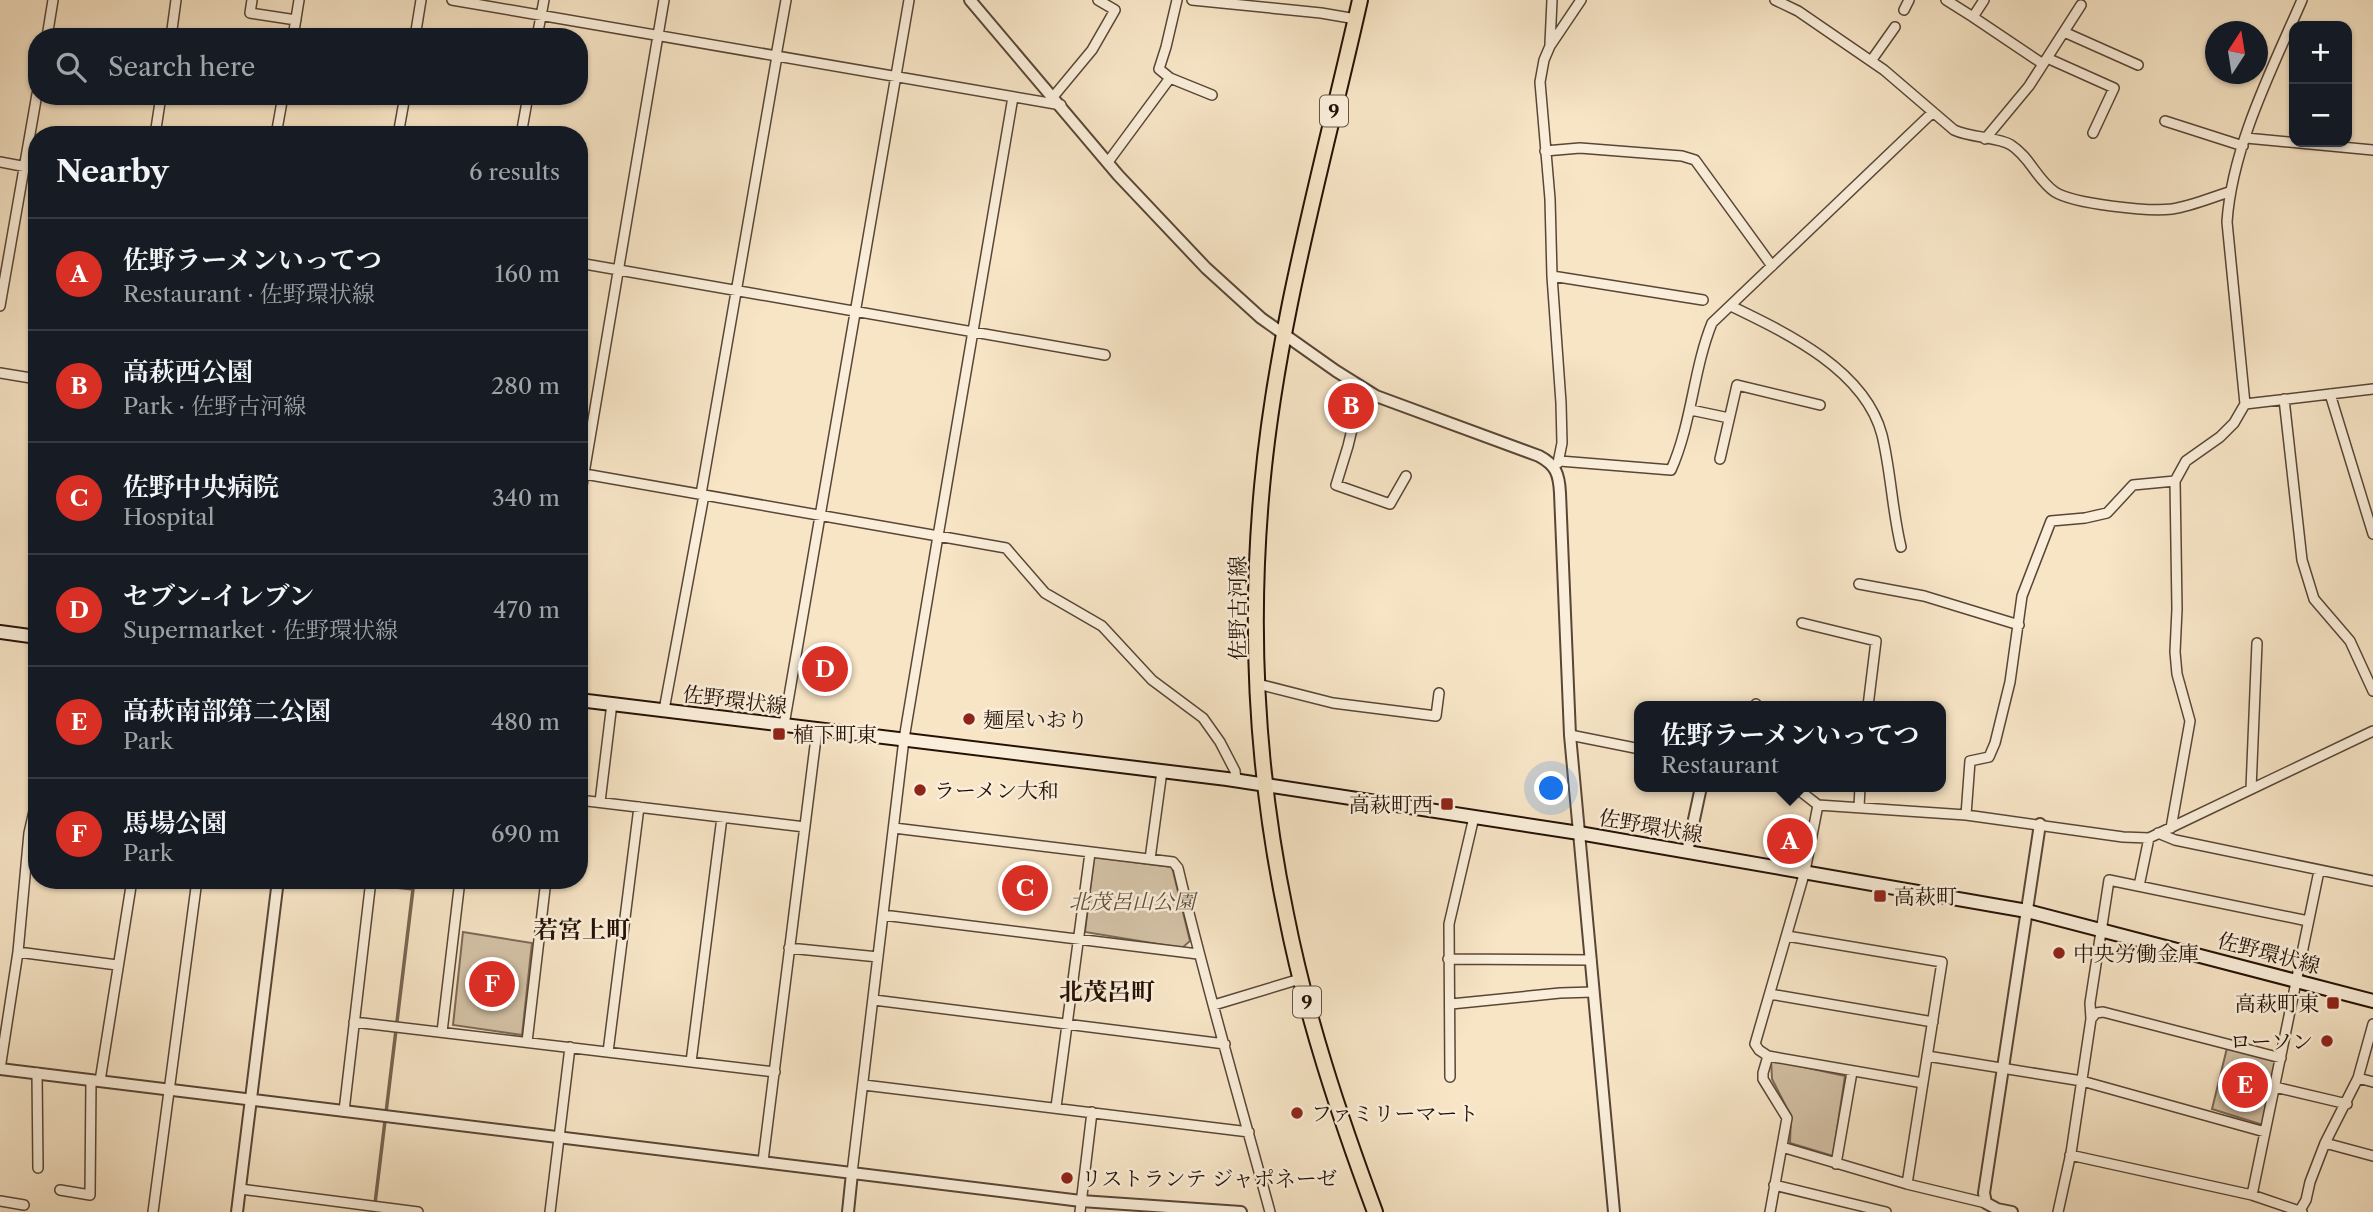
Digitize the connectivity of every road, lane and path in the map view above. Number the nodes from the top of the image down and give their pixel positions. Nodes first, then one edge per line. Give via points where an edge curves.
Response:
1 (53, 0) edge
2 (176, 0) edge
3 (252, 0) edge
4 (299, 0) edge
5 (421, 0) edge
6 (453, 0) edge
7 (544, 0) edge
8 (664, 0) edge
9 (786, 0) edge
10 (909, 0) edge
11 (970, 0) edge
12 (1098, 0) edge
13 (1177, 0) edge
14 (1192, 0) edge
15 (1360, 0) edge
16 (1552, 0) edge
17 (1581, 0) edge
18 (1775, 0) edge
19 (1909, 0) edge
20 (1946, 0) edge
21 (1984, 0) edge
22 (2302, 0) edge
23 (2081, 5) dead end
24 (1903, 10) dead end
25 (541, 16) junction
26 (1973, 17) junction
27 (1356, 19) junction
28 (296, 20) junction
29 (1895, 27) dead end
30 (48, 28) edge
31 (172, 28) edge
32 (295, 28) edge
33 (416, 28) edge
34 (539, 28) edge
35 (2064, 32) junction
36 (658, 36) junction
37 (1550, 46) junction
38 (776, 56) junction
39 (1871, 61) junction
40 (2045, 61) junction
41 (2138, 65) dead end
42 (894, 76) junction
43 (1170, 78) junction
44 (1212, 95) dead end
45 (1013, 97) junction
46 (1057, 101) junction
47 (35, 105) edge
48 (159, 105) edge
49 (281, 105) edge
50 (403, 105) edge
51 (526, 105) edge
52 (1933, 112) junction
53 (2165, 121) dead end
54 (31, 126) edge
55 (156, 126) edge
56 (278, 126) edge
57 (400, 126) edge
58 (522, 126) edge
59 (2093, 133) dead end
60 (1985, 139) junction
61 (2244, 142) junction
62 (28, 145) edge
63 (2373, 150) edge
64 (1545, 151) junction
65 (0, 162) edge
66 (1108, 162) junction
67 (24, 167) junction
68 (28, 168) edge
69 (2229, 192) junction
70 (588, 265) edge
71 (1772, 266) junction
72 (618, 270) junction
73 (1552, 276) junction
74 (736, 290) junction
75 (1703, 300) dead end
76 (0, 306) edge
77 (1731, 306) junction
78 (854, 310) junction
79 (974, 331) junction
80 (1284, 335) junction
81 (1105, 355) dead end
82 (0, 373) edge
83 (28, 378) edge
84 (1362, 388) junction
85 (2373, 389) edge
86 (2330, 394) junction
87 (2284, 399) junction
88 (2245, 404) junction
89 (1820, 405) dead end
90 (1691, 410) junction
91 (1729, 418) junction
92 (588, 440) edge
93 (1720, 459) dead end
94 (1558, 464) junction
95 (588, 475) edge
96 (1406, 476) dead end
97 (2175, 481) junction
98 (703, 494) junction
99 (820, 516) junction
100 (2373, 534) edge
101 (938, 536) junction
102 (1900, 547) dead end
103 (1859, 584) dead end
104 (1802, 624) dead end
105 (2019, 625) junction
106 (0, 632) edge
107 (28, 635) edge
108 (2257, 643) dead end
109 (1258, 684) junction
110 (2373, 691) edge
111 (1439, 693) dead end
112 (588, 701) edge
113 (1869, 701) edge
114 (612, 704) junction
115 (664, 710) junction
116 (784, 725) junction
117 (817, 730) junction
118 (2373, 731) edge
119 (1570, 735) junction
120 (904, 739) junction
121 (1634, 748) edge
122 (1162, 771) junction
123 (1236, 780) junction
124 (1266, 785) junction
125 (2251, 789) junction
126 (1700, 792) edge
127 (1801, 792) edge
128 (1860, 792) edge
129 (588, 801) edge
130 (600, 802) junction
131 (1818, 805) junction
132 (639, 807) junction
133 (1859, 807) junction
134 (1966, 815) junction
135 (722, 817) junction
136 (1474, 817) junction
137 (2040, 824) junction
138 (805, 827) junction
139 (894, 828) junction
140 (2171, 828) junction
141 (1579, 833) junction
142 (2154, 835) junction
143 (28, 844) edge
144 (1687, 852) junction
145 (1090, 853) junction
146 (1150, 859) junction
147 (2319, 870) junction
148 (1805, 871) junction
149 (2373, 881) edge
150 (2139, 886) junction
151 (130, 889) edge
152 (196, 889) edge
153 (277, 889) edge
154 (370, 889) edge
155 (459, 889) edge
156 (545, 889) edge
157 (2026, 911) junction
158 (883, 915) junction
159 (2308, 921) junction
160 (2101, 929) junction
161 (1787, 936) junction
162 (1078, 939) junction
163 (789, 948) junction
164 (18, 953) junction
165 (1198, 954) junction
166 (878, 957) junction
167 (1448, 959) junction
168 (1591, 960) junction
169 (117, 965) junction
170 (1300, 979) junction
171 (2295, 980) junction
172 (1593, 992) junction
173 (1770, 994) junction
174 (873, 1000) junction
175 (2373, 1000) edge
176 (1451, 1004) junction
177 (1214, 1005) junction
178 (2091, 1019) junction
179 (354, 1022) junction
180 (1933, 1022) junction
181 (1068, 1023) junction
182 (2373, 1024) edge
183 (442, 1032) junction
184 (527, 1042) junction
185 (1224, 1044) junction
186 (569, 1047) junction
187 (608, 1052) junction
188 (1768, 1056) junction
189 (1927, 1056) junction
190 (2281, 1058) junction
191 (691, 1062) junction
192 (2002, 1067) junction
193 (0, 1069) edge
194 (775, 1072) junction
195 (1852, 1072) junction
196 (37, 1073) junction
197 (1450, 1077) dead end
198 (2358, 1078) junction
199 (95, 1080) junction
200 (2082, 1081) junction
201 (2373, 1082) edge
202 (1923, 1083) junction
203 (864, 1085) junction
204 (2275, 1087) junction
205 (171, 1089) junction
206 (252, 1098) junction
207 (2347, 1104) junction
208 (1056, 1107) junction
209 (344, 1111) junction
210 (1092, 1112) junction
211 (1249, 1132) junction
212 (2265, 1132) junction
213 (559, 1136) junction
214 (2325, 1143) junction
215 (1782, 1147) junction
216 (2070, 1155) junction
217 (2373, 1156) edge
218 (763, 1161) junction
219 (1836, 1164) junction
220 (38, 1168) dead end
221 (852, 1172) junction
222 (1907, 1184) junction
223 (1774, 1185) junction
224 (240, 1189) junction
225 (60, 1190) dead end
226 (2252, 1195) junction
227 (0, 1201) edge
228 (1986, 1203) junction
229 (24, 1205) dead end
230 (334, 1207) edge
231 (1080, 1207) edge
232 (153, 1212) edge
233 (237, 1212) edge
234 (418, 1212) edge
235 (550, 1212) edge
236 (848, 1212) edge
237 (1241, 1212) edge
238 (1270, 1212) edge
239 (1375, 1212) edge
240 (1614, 1212) edge
241 (1770, 1212) edge
242 (1886, 1212) edge
243 (2012, 1212) edge
244 (2058, 1212) edge
245 (2300, 1212) edge

1 - 30 street
2 - 31 street
3 - 28 street via 250,13
4 - 28 street
5 - 33 street
6 - 25 street
7 - 25 street
8 - 36 street
9 - 38 street
10 - 42 street
11 - 46 street
12 - 46 street via 1115,10
13 - 43 street via 1158,69
14 - 27 street
15 - 27 main road, 佐野古河線 / 9
16 - 37 street
17 - 37 street
18 - 39 street
19 - 24 street
20 - 26 street
21 - 26 street
22 - 61 street
23 - 35 street
25 - 34 street
25 - 36 street
26 - 40 street
27 - 80 main road, 佐野古河線 / 9
28 - 32 street
29 - 39 street
35 - 40 street
35 - 41 street
36 - 38 street
36 - 72 street
37 - 64 street via 1540,82
38 - 42 street
38 - 74 street
39 - 52 street
40 - 59 street via 2114,88
40 - 60 street
42 - 45 street
42 - 78 street
43 - 44 street
43 - 66 street
45 - 46 street
45 - 79 street
46 - 66 street
47 - 54 street
48 - 55 street
49 - 56 street
50 - 57 street
51 - 58 street
52 - 60 street via 1954,130
52 - 71 street
53 - 61 street
60 - 69 street via 2008,143 2027,157 2054,191 2074,200 2170,209
61 - 63 street
61 - 69 street
62 - 67 street
64 - 71 street via 1580,148 1695,160
64 - 73 street
65 - 67 street
66 - 80 street via 1206,268
67 - 68 street
67 - 76 street
69 - 88 street via 2227,222
70 - 72 street
71 - 77 street
72 - 74 street
72 - 92 street
73 - 75 street
73 - 94 street via 1561,403
74 - 78 street
74 - 98 street
77 - 90 street via 1712,323 1706,338
77 - 102 street via 1808,348 1869,403 1882,434
78 - 79 street
78 - 99 street
79 - 81 street
79 - 101 street
80 - 84 street
80 - 109 main road, 佐野古河線 / 9 via 1262,488
82 - 83 street
84 - 94 street
84 - 96 street via 1336,485 1390,504
85 - 86 street
86 - 87 street
86 - 100 street
87 - 88 street
87 - 110 street via 2302,560 2314,599 2350,641
88 - 97 street via 2220,437 2186,461
89 - 91 street via 1737,386
90 - 91 street
90 - 94 street via 1670,471
91 - 93 street
94 - 119 street
95 - 98 street
97 - 105 street via 2133,485 2107,513 2051,521 2022,596
97 - 140 street via 2175,652 2190,721
98 - 99 street
98 - 115 street
99 - 101 street
99 - 116 street
101 - 120 street
101 - 123 street via 1006,548 1045,593 1102,626 1152,680 1203,718
103 - 105 street via 1924,596
104 - 113 street via 1876,641
105 - 134 street via 1996,743 1989,757 1970,761
106 - 107 main road
108 - 125 street
109 - 111 street via 1333,703 1436,716
109 - 124 main road, 佐野古河線 / 9
112 - 114 main road, 佐野環状線
114 - 115 main road, 佐野環状線
114 - 130 street
115 - 116 main road, 佐野環状線
116 - 117 main road, 佐野環状線
117 - 120 main road, 佐野環状線
117 - 138 street
118 - 125 street
119 - 121 street
119 - 141 street
120 - 122 main road, 佐野環状線
120 - 139 street
122 - 123 main road, 佐野環状線
122 - 146 street
123 - 124 main road, 佐野環状線
124 - 136 main road, 佐野環状線
124 - 170 main road, 佐野古河線 / 9 via 1274,853
125 - 140 street
126 - 144 street
127 - 131 street
128 - 133 street
129 - 130 street
130 - 132 street
131 - 133 street
131 - 148 street
132 - 135 street
132 - 187 street
133 - 134 street
134 - 137 street
135 - 138 street
135 - 191 street
136 - 141 main road, 佐野環状線
136 - 167 street via 1449,924
137 - 142 street via 2123,837
137 - 157 street
138 - 163 street
139 - 145 street
139 - 158 street
140 - 142 street
141 - 144 main road, 佐野環状線
141 - 168 street
142 - 147 street
142 - 150 street
143 - 164 street
144 - 148 main road, 佐野環状線
145 - 146 street
145 - 162 street
146 - 165 street via 1174,862 1178,868
147 - 149 street
147 - 159 street
148 - 157 main road, 佐野環状線
148 - 161 street
150 - 159 street
150 - 160 street via 2109,880
151 - 169 street
152 - 205 street
153 - 206 street
154 - 179 street
155 - 183 street
156 - 184 street
157 - 160 main road, 佐野環状線
157 - 192 street
158 - 162 street
158 - 166 street
159 - 171 street
160 - 171 main road, 佐野環状線
160 - 178 street
161 - 173 street
161 - 180 street via 1942,962
162 - 165 street
162 - 181 street
163 - 166 street
163 - 194 street
164 - 169 street
164 - 193 street
165 - 177 street
166 - 174 street
167 - 168 street
167 - 176 street
168 - 172 street
169 - 199 street
170 - 177 street
170 - 239 main road, 佐野古河線 / 9
171 - 175 main road, 佐野環状線
171 - 190 street
172 - 176 street
172 - 240 street
173 - 180 street
173 - 188 street via 1755,1044
174 - 181 street
174 - 203 street
176 - 197 street
177 - 185 street
178 - 190 street via 2103,1012
178 - 200 street
179 - 183 street
179 - 209 street
180 - 189 street
181 - 185 street
181 - 208 street
182 - 198 street
183 - 184 street
184 - 186 street
185 - 211 street
186 - 187 street
186 - 213 street
187 - 191 street
188 - 195 street
188 - 215 street via 1763,1079 1787,1118
189 - 192 street
189 - 202 street
190 - 204 street
191 - 194 street
192 - 200 street
192 - 228 street
193 - 196 street
194 - 218 street
195 - 202 street
195 - 219 street
196 - 199 street
196 - 220 street
198 - 201 street
198 - 207 street
199 - 205 street
199 - 225 street via 90,1195
200 - 212 street
200 - 216 street
202 - 222 street
203 - 208 street
203 - 221 street
204 - 207 street
204 - 212 street
205 - 206 street
205 - 232 street
206 - 209 street
206 - 224 street
207 - 214 street
208 - 210 street
209 - 213 street
210 - 211 street
210 - 231 street
211 - 238 street
212 - 226 street
213 - 218 street
213 - 235 street
214 - 217 street
214 - 245 street
215 - 219 street
215 - 223 street
216 - 226 street
216 - 244 street
218 - 221 street
219 - 222 street
221 - 231 street
221 - 236 street
222 - 228 street
223 - 241 street
223 - 242 street
224 - 230 street
224 - 233 street
226 - 245 street
227 - 229 street
228 - 243 street
230 - 234 street
231 - 237 street

